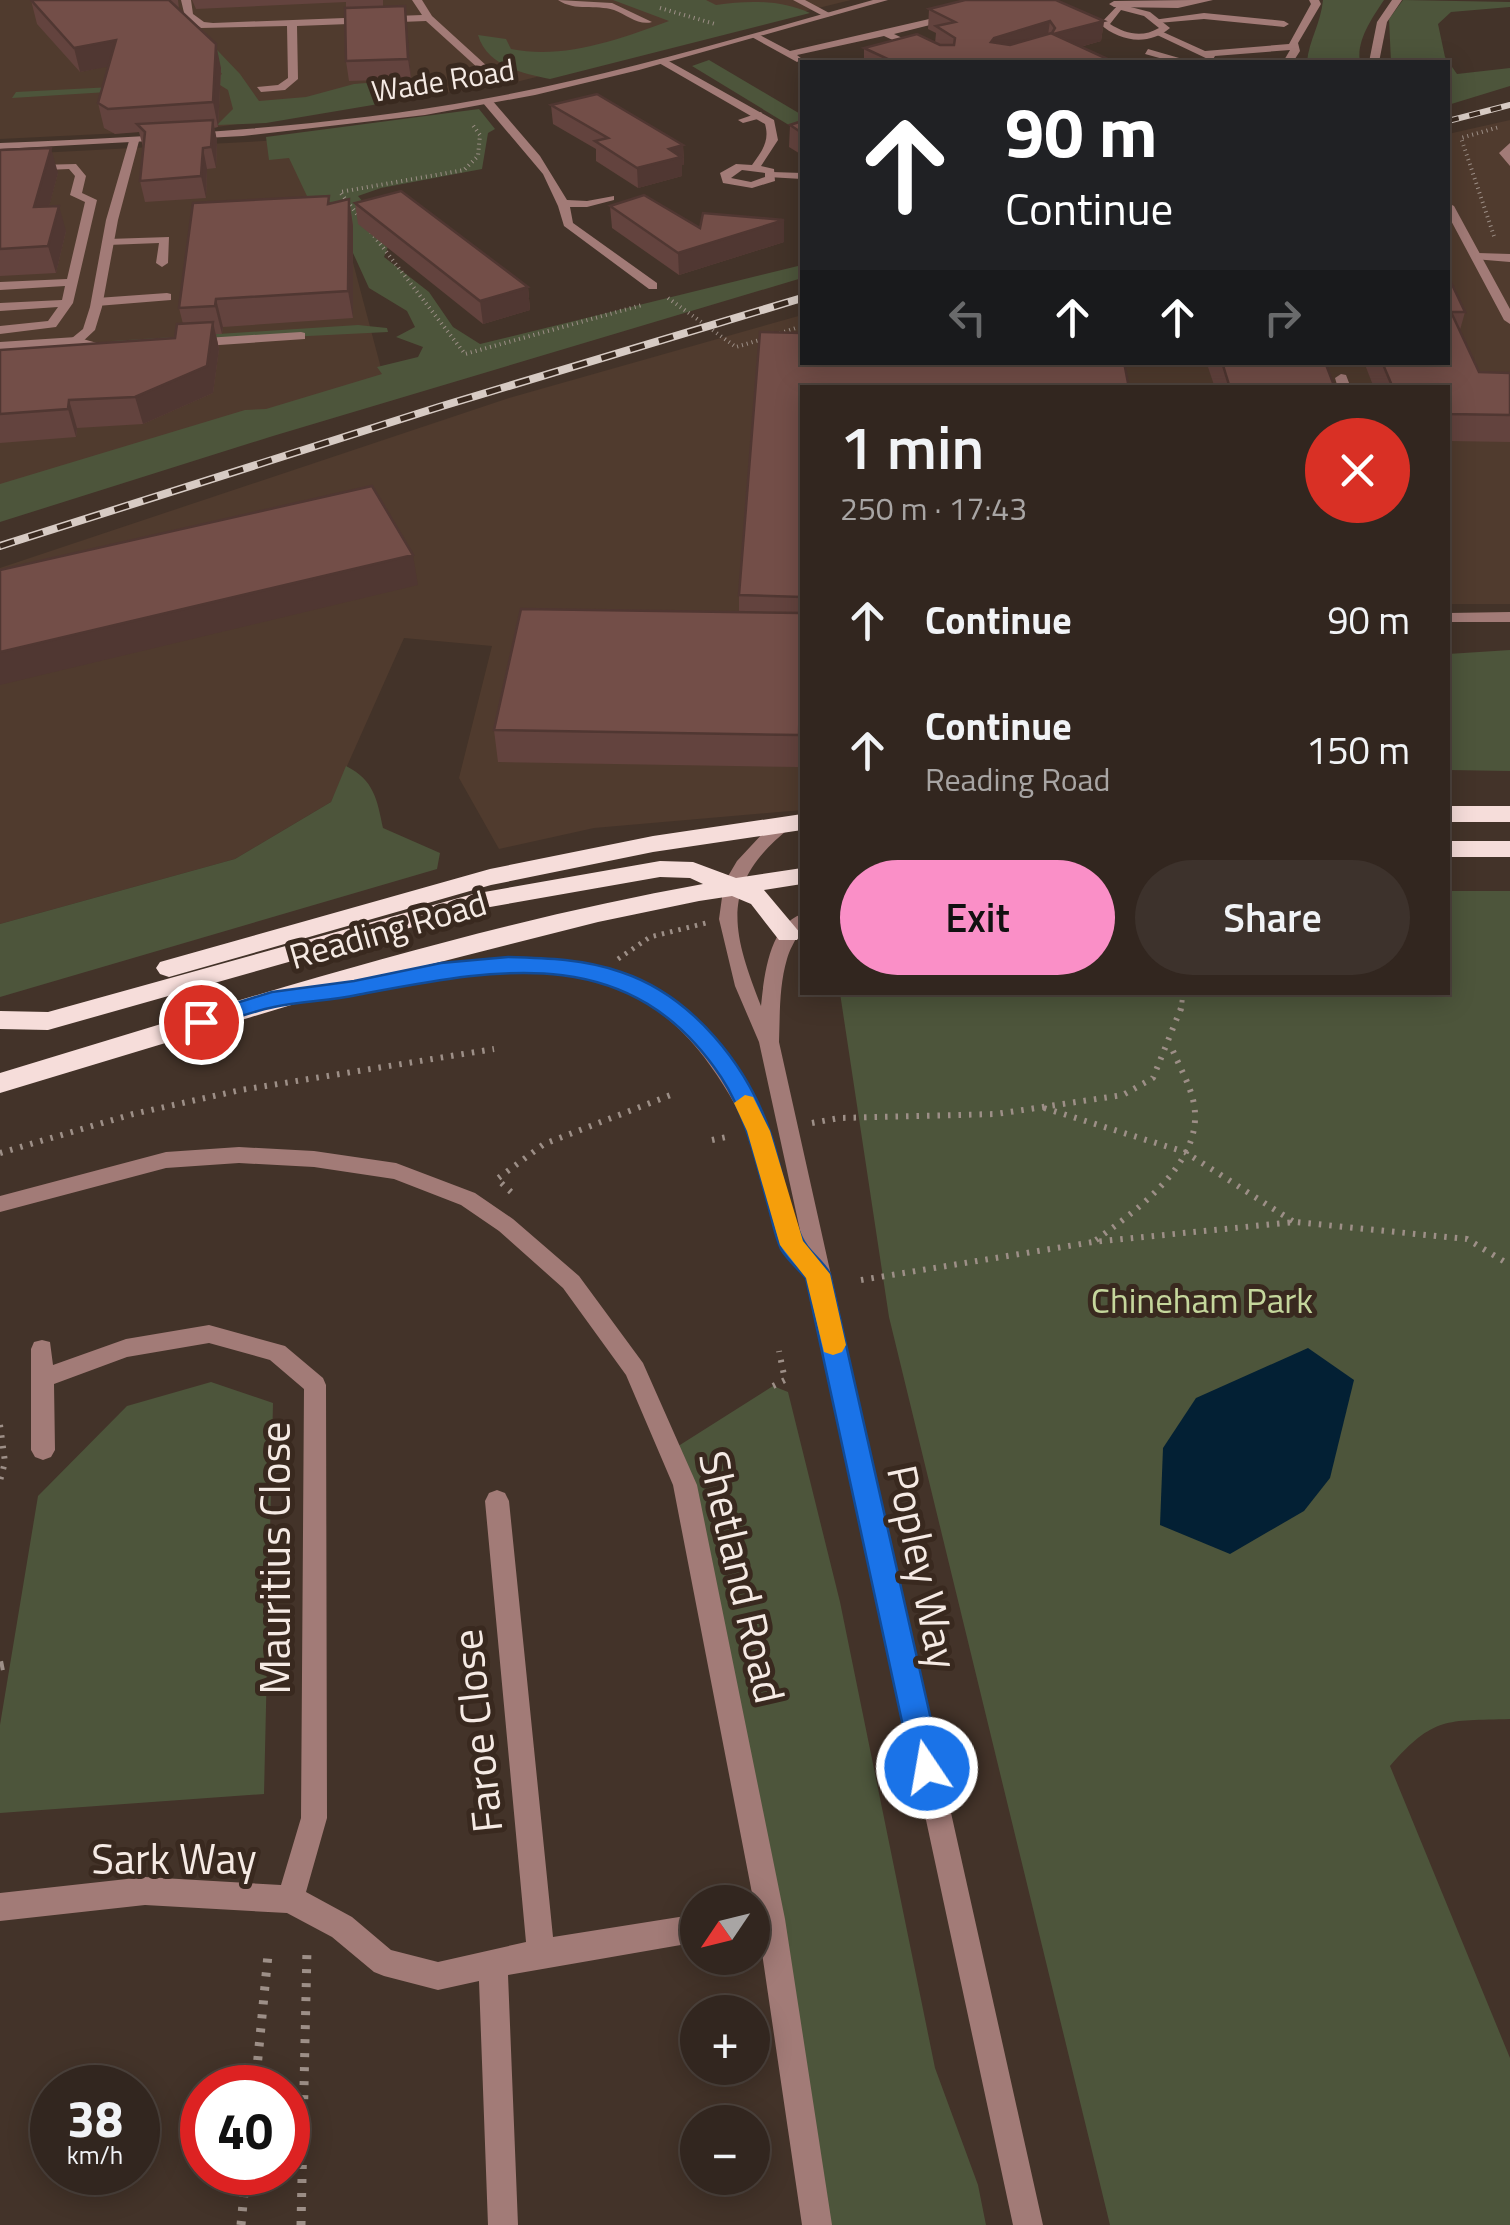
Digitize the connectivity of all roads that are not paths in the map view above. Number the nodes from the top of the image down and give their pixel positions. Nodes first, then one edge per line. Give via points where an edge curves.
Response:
1 (186, 0) edge
2 (417, 0) edge
3 (563, 0) edge
4 (798, 0) edge
5 (883, 0) edge
6 (1100, 0) edge
7 (1208, 0) edge
8 (1314, 0) edge
9 (1397, 0) edge
10 (1116, 6) junction
11 (969, 12) edge
12 (828, 15) junction
13 (428, 18) junction
14 (1158, 20) junction
15 (647, 22) dead end
16 (292, 24) junction
17 (1284, 24) dead end
18 (885, 32) junction
19 (1160, 34) junction
20 (755, 36) junction
21 (1147, 37) junction
22 (1292, 47) junction
23 (789, 54) junction
24 (1203, 54) junction
25 (1149, 57) edge
26 (662, 60) junction
27 (800, 60) edge
28 (943, 60) edge
29 (1218, 60) edge
30 (1289, 60) edge
31 (1374, 60) edge
32 (494, 77) dead end
33 (260, 89) dead end
34 (487, 101) junction
35 (761, 115) junction
36 (743, 120) dead end
37 (134, 140) junction
38 (0, 146) edge
39 (1510, 146) edge
40 (1510, 163) edge
41 (756, 166) junction
42 (0, 169) edge
43 (772, 175) junction
44 (800, 176) edge
45 (610, 198) dead end
46 (565, 203) junction
47 (1450, 209) edge
48 (108, 242) junction
49 (1478, 257) junction
50 (1510, 258) edge
51 (162, 263) dead end
52 (72, 282) junction
53 (0, 286) edge
54 (654, 286) dead end
55 (168, 296) dead end
56 (97, 302) junction
57 (66, 303) junction
58 (0, 307) edge
59 (1509, 316) edge
60 (0, 330) edge
61 (302, 336) dead end
62 (76, 340) junction
63 (179, 344) edge
64 (0, 346) edge
65 (127, 348) edge
66 (1450, 618) edge
67 (1510, 618) edge
68 (1450, 814) edge
69 (1510, 814) edge
70 (794, 823) edge
71 (1450, 849) edge
72 (1510, 849) edge
73 (800, 876) edge
74 (732, 886) junction
75 (795, 927) edge
76 (272, 1000) junction
77 (0, 1020) edge
78 (768, 1042) junction
79 (0, 1083) edge
80 (0, 1204) edge
81 (817, 1274) junction
82 (42, 1350) dead end
83 (44, 1378) junction
84 (43, 1450) dead end
85 (497, 1501) dead end
86 (756, 1885) edge
87 (290, 1899) junction
88 (0, 1908) edge
89 (680, 1931) edge
90 (541, 1953) junction
91 (770, 1964) edge
92 (493, 1966) junction
93 (503, 2225) edge
94 (817, 2225) edge
95 (1028, 2225) edge

1 - 16 street via 188,15 201,25
2 - 13 street
3 - 15 street via 612,6
4 - 12 street
5 - 12 street, Wade Road
6 - 10 street
7 - 10 street
8 - 22 street
9 - 31 street via 1382,22
10 - 14 street
10 - 21 street via 1105,24 1117,34
11 - 18 street
12 - 20 street, Wade Road
13 - 16 street
13 - 32 street
14 - 17 street via 1204,16
14 - 19 street via 1165,28
16 - 33 street via 292,79 280,88
18 - 23 street
18 - 28 street
19 - 21 street
19 - 24 street
20 - 23 street
20 - 26 street, Wade Road
21 - 25 street
22 - 24 street
22 - 30 street
23 - 27 street
24 - 29 street
26 - 34 street, Wade Road
26 - 35 street
34 - 37 street, Wade Road via 308,126
34 - 46 street
35 - 36 street
35 - 41 street via 775,134
37 - 38 street, Wade Road
37 - 48 street
39 - 40 street via 1504,153
41 - 43 street
41 - 43 street via 724,175 752,185
42 - 52 street via 65,166 81,176 76,195 91,200
43 - 44 street
45 - 46 street
46 - 54 street via 568,224
47 - 49 street
48 - 51 street via 165,239
48 - 56 street
49 - 50 street
49 - 59 street
52 - 53 street
52 - 57 street
55 - 56 street
56 - 62 street via 89,330
57 - 58 street
57 - 60 street via 52,324
61 - 63 street
62 - 64 street
62 - 65 street
66 - 67 street
68 - 69 highway
70 - 74 street via 760,843
70 - 77 highway, Reading Road via 490,876
71 - 72 highway
73 - 74 highway, Reading Road
74 - 75 highway via 760,898
74 - 76 highway, Reading Road via 476,940
74 - 77 highway via 693,870 592,880 473,902 48,1021
74 - 78 street, Popley Way via 731,939
75 - 78 street, Popley Way via 776,966
76 - 79 highway, Reading Road
76 - 81 street via 508,965 566,966 653,996 690,1024 731,1074 758,1131 792,1245
78 - 81 street, Popley Way
80 - 86 street, Shetland Road via 166,1160 314,1159 396,1171 468,1199 572,1282 636,1370 685,1485
81 - 95 street, Popley Way
82 - 83 street
83 - 84 street
83 - 87 street, Mauritius Close via 126,1348 209,1334 277,1353 314,1384 314,1818
85 - 90 street, Faroe Close
87 - 88 street, Sark Way via 145,1891
87 - 92 street, Sark Way via 342,1927 384,1962 438,1976
89 - 90 street
90 - 92 street
91 - 94 street, Shetland Road
92 - 93 street

